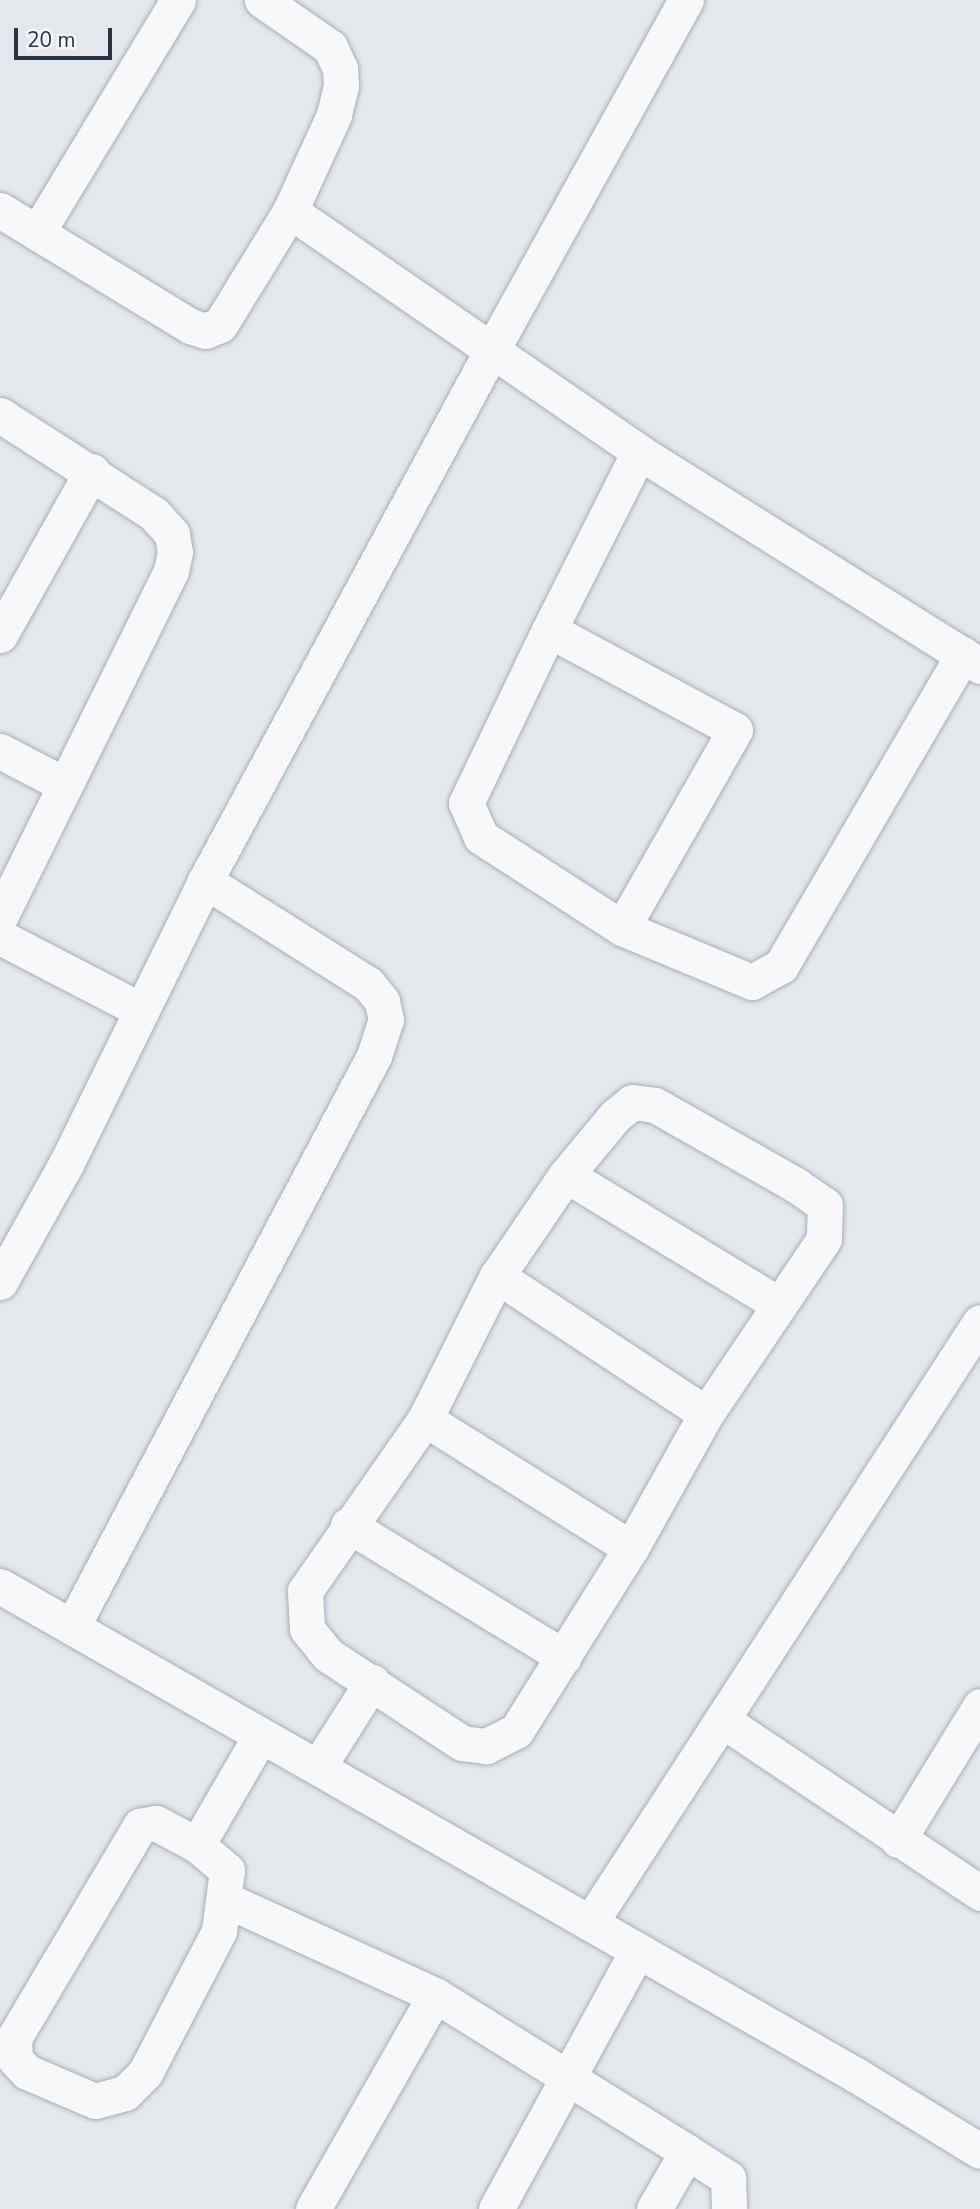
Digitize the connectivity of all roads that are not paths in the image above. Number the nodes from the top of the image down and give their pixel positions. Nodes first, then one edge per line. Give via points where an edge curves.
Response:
1 (178, 0) edge
2 (262, 0) edge
3 (686, 0) edge
4 (0, 210) edge
5 (290, 211) junction
6 (37, 233) junction
7 (493, 348) junction
8 (0, 415) edge
9 (639, 452) junction
10 (92, 471) junction
11 (549, 630) junction
12 (0, 635) edge
13 (972, 660) edge
14 (0, 751) edge
15 (65, 785) junction
16 (205, 881) junction
17 (0, 916) edge
18 (622, 928) junction
19 (0, 937) edge
20 (141, 1010) junction
21 (566, 1175) junction
22 (497, 1276) junction
23 (0, 1282) edge
24 (780, 1305) junction
25 (980, 1322) edge
26 (706, 1414) junction
27 (425, 1419) junction
28 (348, 1525) junction
29 (631, 1548) junction
30 (0, 1586) edge
31 (72, 1627) junction
32 (564, 1657) junction
33 (372, 1682) junction
34 (980, 1706) edge
35 (722, 1720) junction
36 (261, 1735) junction
37 (318, 1767) junction
38 (898, 1840) junction
39 (197, 1844) junction
40 (980, 1893) edge
41 (224, 1899) junction
42 (590, 1923) junction
43 (638, 1950) junction
44 (435, 1995) junction
45 (567, 2077) junction
46 (980, 2151) edge
47 (687, 2152) junction
48 (313, 2209) edge
49 (496, 2209) edge
50 (654, 2209) edge
51 (729, 2209) edge

1 - 6 street
2 - 5 street via 330,47 340,68 334,115
3 - 7 street
4 - 6 street
5 - 6 street via 220,325 205,331
5 - 7 street
7 - 9 street
7 - 16 street
8 - 10 street
9 - 11 street
9 - 13 street
10 - 12 street
10 - 15 street via 154,514 172,534 176,552 171,571
11 - 18 street via 466,803 481,837
11 - 18 street via 735,730
13 - 18 street via 781,966 752,982
14 - 15 street
15 - 17 street
16 - 20 street
16 - 31 street via 368,984 382,1001 386,1020 374,1056
19 - 20 street
20 - 23 street via 66,1164
21 - 22 street
21 - 24 street
21 - 24 street via 615,1115 632,1102 655,1105 796,1185 825,1205 827,1224 824,1239
22 - 26 street
22 - 27 street
24 - 26 street
25 - 35 street
26 - 29 street
27 - 28 street
27 - 29 street
28 - 32 street
28 - 33 street via 305,1591 307,1629 328,1656
29 - 32 street
30 - 31 street
31 - 36 street
32 - 33 street via 516,1731 486,1746 461,1743
33 - 37 street
34 - 38 street
35 - 38 street
35 - 42 street
36 - 37 street
36 - 39 street
37 - 42 street
38 - 40 street
39 - 41 street via 227,1870
39 - 41 street via 156,1823 140,1826 14,2038 15,2059 27,2072 95,2101 125,2093 145,2073 219,1931
41 - 44 street
42 - 43 street
43 - 45 street
43 - 46 street
44 - 45 street
44 - 48 street
45 - 47 street
45 - 49 street
47 - 50 street
47 - 51 street via 727,2178

